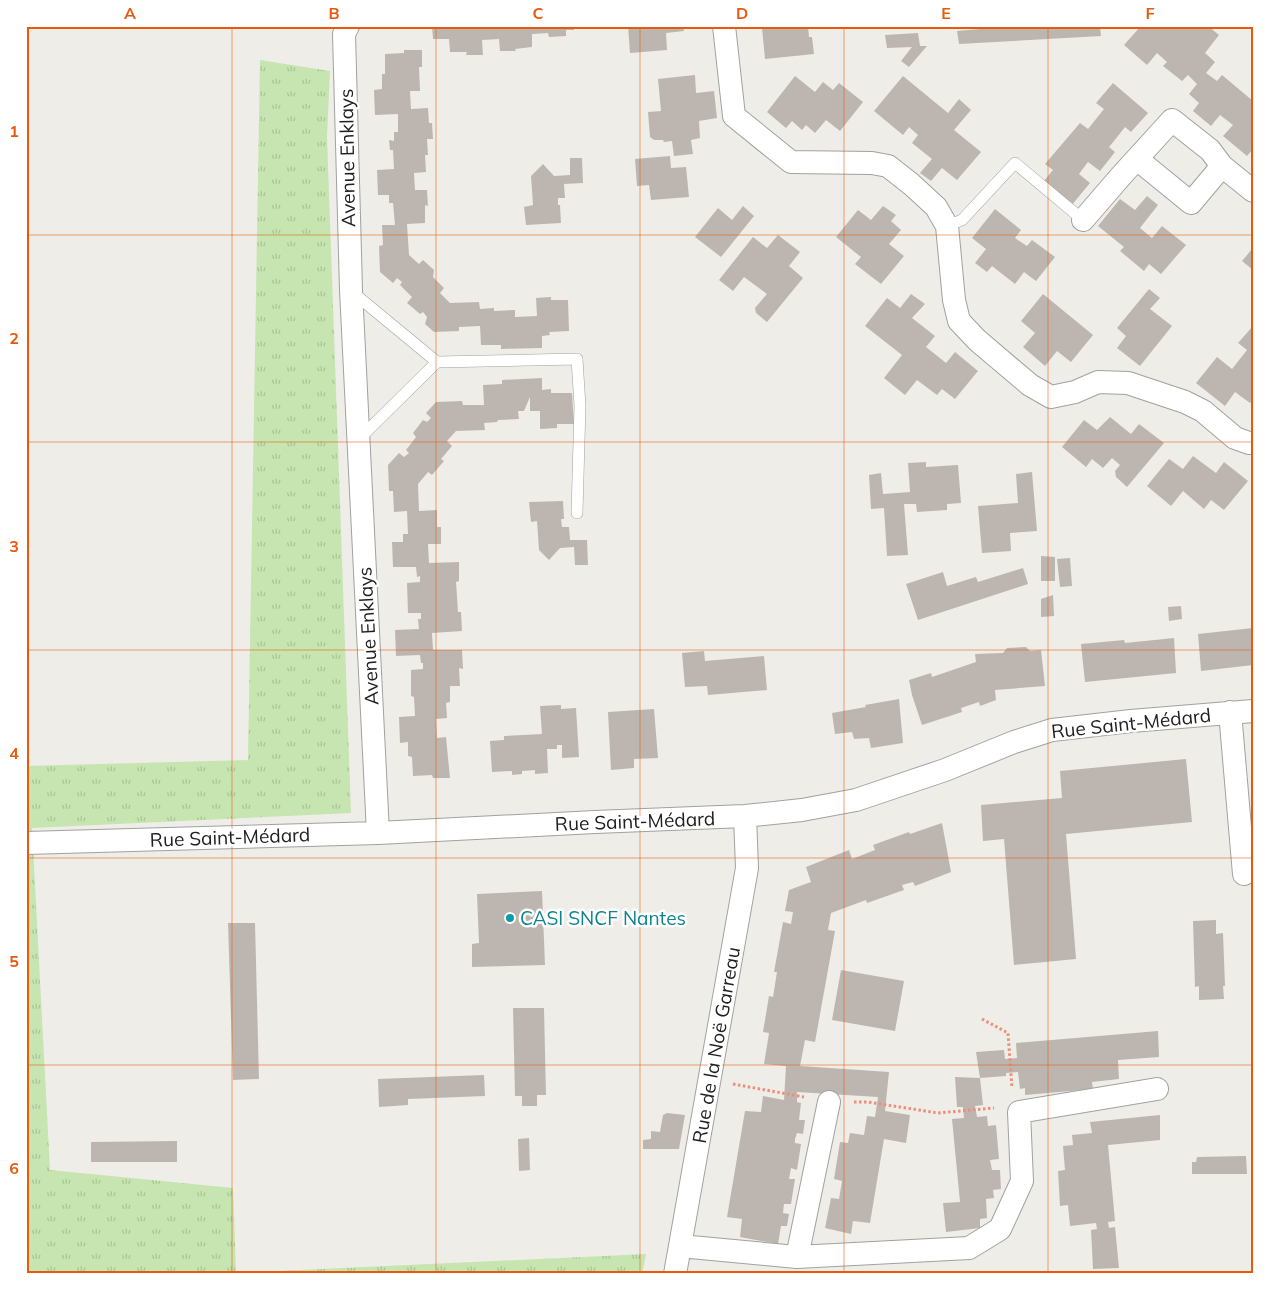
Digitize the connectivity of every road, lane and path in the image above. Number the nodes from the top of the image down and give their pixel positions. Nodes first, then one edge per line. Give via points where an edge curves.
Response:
1 (348, 26) edge
2 (724, 26) edge
3 (1137, 159) junction
4 (1222, 166) junction
5 (1253, 191) edge
6 (1083, 220) joint
7 (947, 226) junction
8 (351, 290) junction
9 (437, 362) junction
10 (358, 439) junction
11 (1253, 443) edge
12 (577, 513) dead end
13 (1253, 711) edge
14 (1230, 712) junction
15 (745, 816) junction
16 (378, 833) junction
17 (26, 843) edge
18 (1244, 874) dead end
19 (982, 1019) dead end
20 (710, 1079) junction
21 (1157, 1089) dead end
22 (829, 1102) junction
23 (1012, 1110) junction
24 (680, 1246) junction
25 (797, 1257) junction
26 (675, 1274) edge

1 - 8 street, Avenue Enklays via 344,34
2 - 7 street via 734,116 791,162 872,162 888,166 936,208
3 - 4 street via 1191,203
3 - 4 street via 1172,120 1210,150
3 - 6 street
4 - 5 street
6 - 7 lane via 1015,163 962,220
7 - 11 street via 959,320 977,340 1030,385 1051,397 1098,382 1128,383 1204,411 1235,438
8 - 9 lane
8 - 10 street, Avenue Enklays
9 - 10 lane
9 - 12 lane via 577,360 580,406
10 - 16 street, Avenue Enklays
13 - 14 street, Rue Saint-Médard
14 - 15 street, Rue Saint-Médard via 1052,730 856,800
14 - 18 street, Rue Saint-Médard
15 - 16 street, Rue Saint-Médard
15 - 20 street, Rue de la Noë Garreau via 747,868
16 - 17 street, Rue Saint-Médard
19 - 23 path via 1008,1033
20 - 22 path
20 - 24 street, Rue de la Noë Garreau
21 - 23 street
22 - 23 path via 868,1102 938,1113
22 - 25 street
23 - 25 street via 1022,1181 1000,1229 969,1248
24 - 25 street
24 - 26 street, Rue de la Noë Garreau

